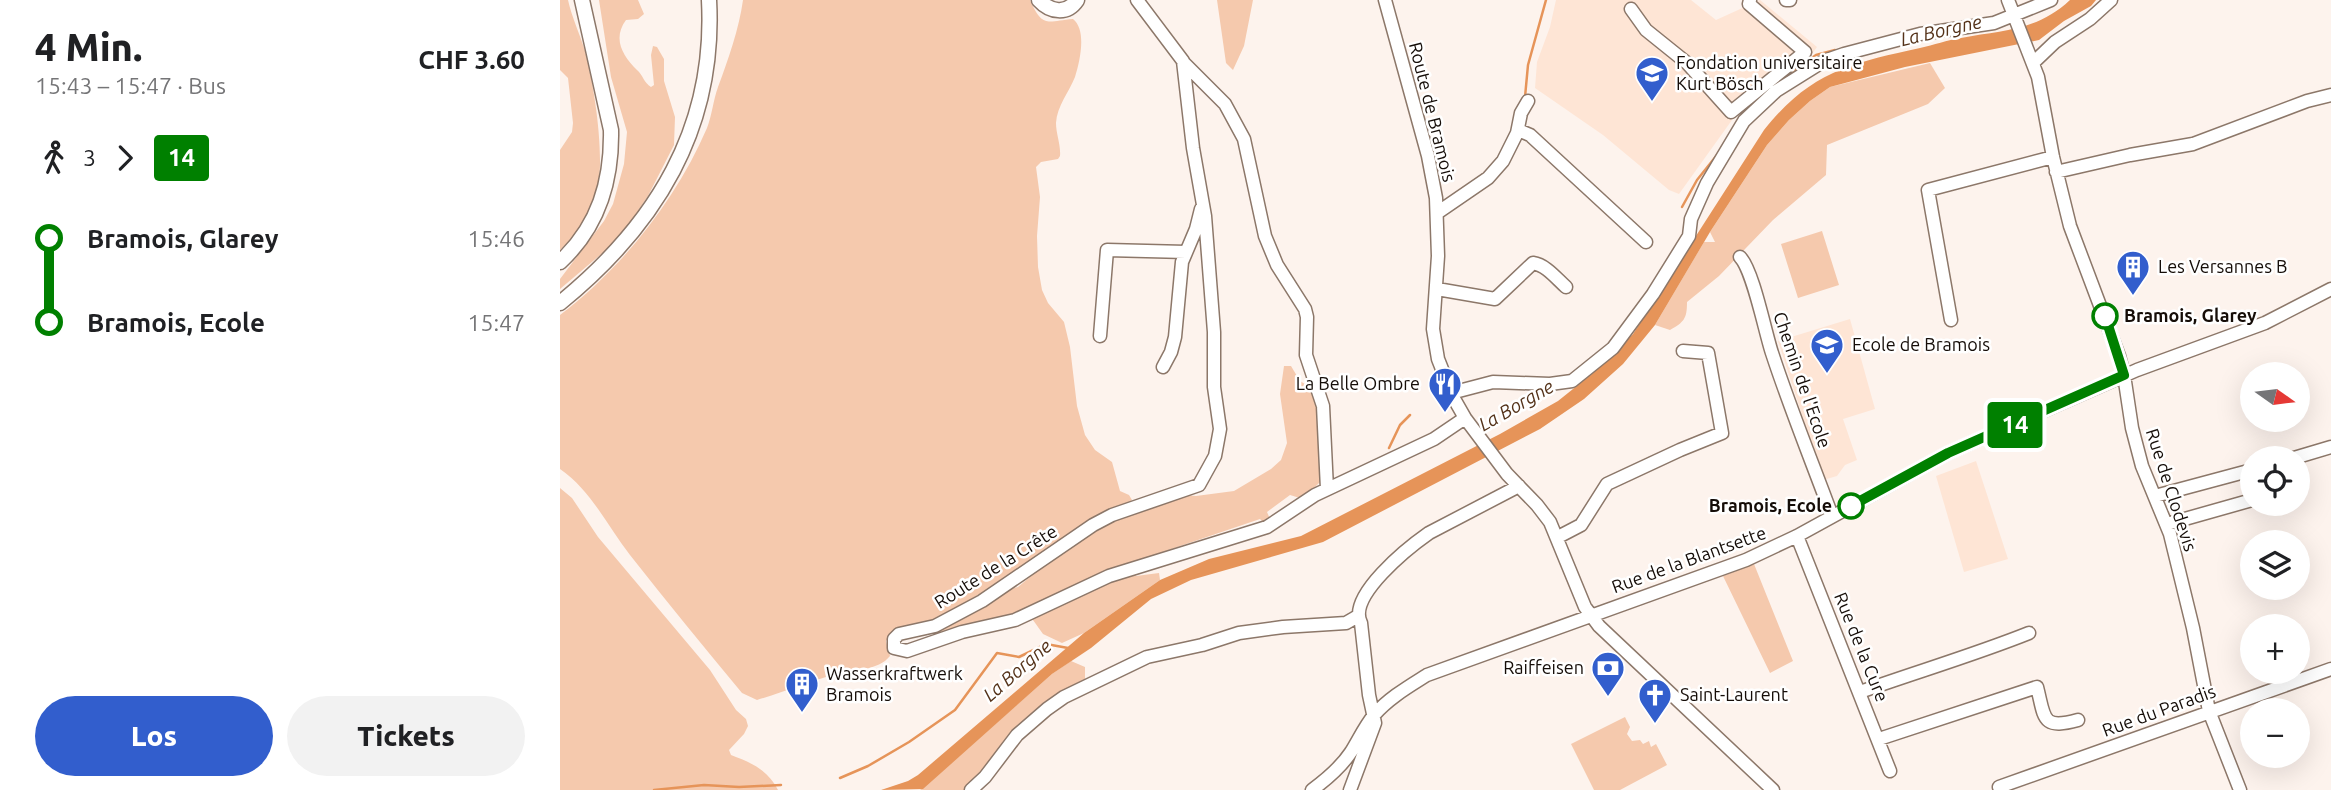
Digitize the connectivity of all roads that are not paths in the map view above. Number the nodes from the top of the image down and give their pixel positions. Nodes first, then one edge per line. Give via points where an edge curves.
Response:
1 (582, 0) edge
2 (709, 0) edge
3 (1039, 0) edge
4 (1077, 0) edge
5 (1137, 0) edge
6 (1385, 0) edge
7 (1750, 0) edge
8 (2008, 0) edge
9 (2051, 0) edge
10 (2111, 0) edge
11 (1631, 9) dead end
12 (2015, 17) junction
13 (1183, 61) junction
14 (2033, 63) junction
15 (2331, 95) edge
16 (1528, 102) dead end
17 (1518, 130) junction
18 (2053, 157) junction
19 (2056, 172) junction
20 (1203, 204) junction
21 (1437, 213) junction
22 (1646, 242) dead end
23 (1186, 252) junction
24 (1740, 257) dead end
25 (560, 262) edge
26 (1566, 287) dead end
27 (1437, 289) junction
28 (2331, 289) edge
29 (560, 303) edge
30 (1951, 320) dead end
31 (1100, 336) dead end
32 (1683, 351) dead end
33 (1163, 367) dead end
34 (2124, 375) junction
35 (1451, 393) junction
36 (1465, 418) junction
37 (2331, 447) edge
38 (2310, 453) edge
39 (2240, 473) edge
40 (1519, 486) junction
41 (1327, 489) junction
42 (2155, 496) junction
43 (2240, 503) edge
44 (1832, 516) junction
45 (2167, 524) junction
46 (1797, 536) junction
47 (1558, 537) junction
48 (1592, 616) junction
49 (1358, 617) junction
50 (2029, 633) dead end
51 (2331, 669) edge
52 (1860, 692) junction
53 (2209, 711) junction
54 (1375, 714) junction
55 (2078, 720) dead end
56 (1879, 739) junction
57 (1890, 771) dead end
58 (1999, 787) dead end
59 (2236, 789) edge
60 (971, 790) edge
61 (1312, 790) edge
62 (1350, 790) edge
63 (1773, 790) edge

1 - 25 main road via 611,130 611,150 601,203 586,233
2 - 29 main road via 702,85 676,165 631,236
3 - 4 main road via 1046,7 1064,10
5 - 13 street
6 - 21 street, Route de Bramois via 1428,156
7 - 11 street via 1749,4 1805,52 1731,112 1686,63 1646,30
8 - 12 street, Rue de Clodevis
9 - 12 street
10 - 14 street
12 - 14 street, Rue de Clodevis
12 - 35 street via 1844,54 1776,91 1744,121 1707,183 1691,219 1689,236 1653,294 1605,356 1572,381 1493,383
13 - 20 street, Route de la Crête
13 - 41 street via 1225,104 1244,139 1265,236 1305,309 1306,355 1323,406
14 - 18 street, Rue de Clodevis
15 - 19 street via 2193,144
16 - 17 street
17 - 21 street via 1489,178
17 - 22 street via 1530,135
18 - 19 street, Rue de Clodevis
18 - 30 street via 1928,190
19 - 34 street, Rue de Clodevis via 2070,226
20 - 23 street, Route de la Crête
20 - 41 street, Route de la Crête via 1220,429 1215,456 1202,482 1093,525 982,601 935,626 899,634 894,648 907,651 1015,620 1109,576 1266,527
21 - 27 street, Route de Bramois
23 - 31 street via 1107,250
23 - 33 street, Route de la Crête via 1178,286 1175,337
24 - 44 street, Chemin de l'Ecole
26 - 27 street via 1544,267 1532,263 1495,299
27 - 35 street, Route de Bramois via 1434,341
28 - 34 street, Rue de la Blantsette via 2265,323
32 - 47 street via 1708,353 1722,433 1607,484 1581,524
34 - 42 street, Rue de Clodevis via 2132,428
34 - 44 street, Rue de la Blantsette via 1948,453
35 - 36 street, Route de Bramois
36 - 40 street, Route de Bramois
36 - 41 street, Route de la Crête via 1434,439
37 - 38 street
39 - 42 street
40 - 47 street, Route de Bramois
40 - 49 street via 1416,542 1381,576 1359,608
42 - 45 street, Rue de Clodevis
43 - 45 street
44 - 46 street, Rue de la Blantsette
45 - 53 street, Rue de Clodevis
46 - 48 street, Rue de la Blantsette via 1707,576
46 - 52 street, Rue de la Cure
47 - 48 street, Route de Bramois
48 - 54 street, Rue de la Blantsette via 1427,675
48 - 63 street, Route de Bramois
49 - 54 street
49 - 60 street via 1346,623 1238,634 1147,657 1047,709 1017,735
50 - 52 street
51 - 53 street, Rue du Paradis
52 - 56 street, Rue de la Cure
53 - 58 street, Rue du Paradis
53 - 59 street, Rue de Clodevis
54 - 61 street, Rue de la Blantsette via 1337,770
54 - 62 street
55 - 56 street via 2051,724 2037,687
56 - 57 street, Rue de la Cure

